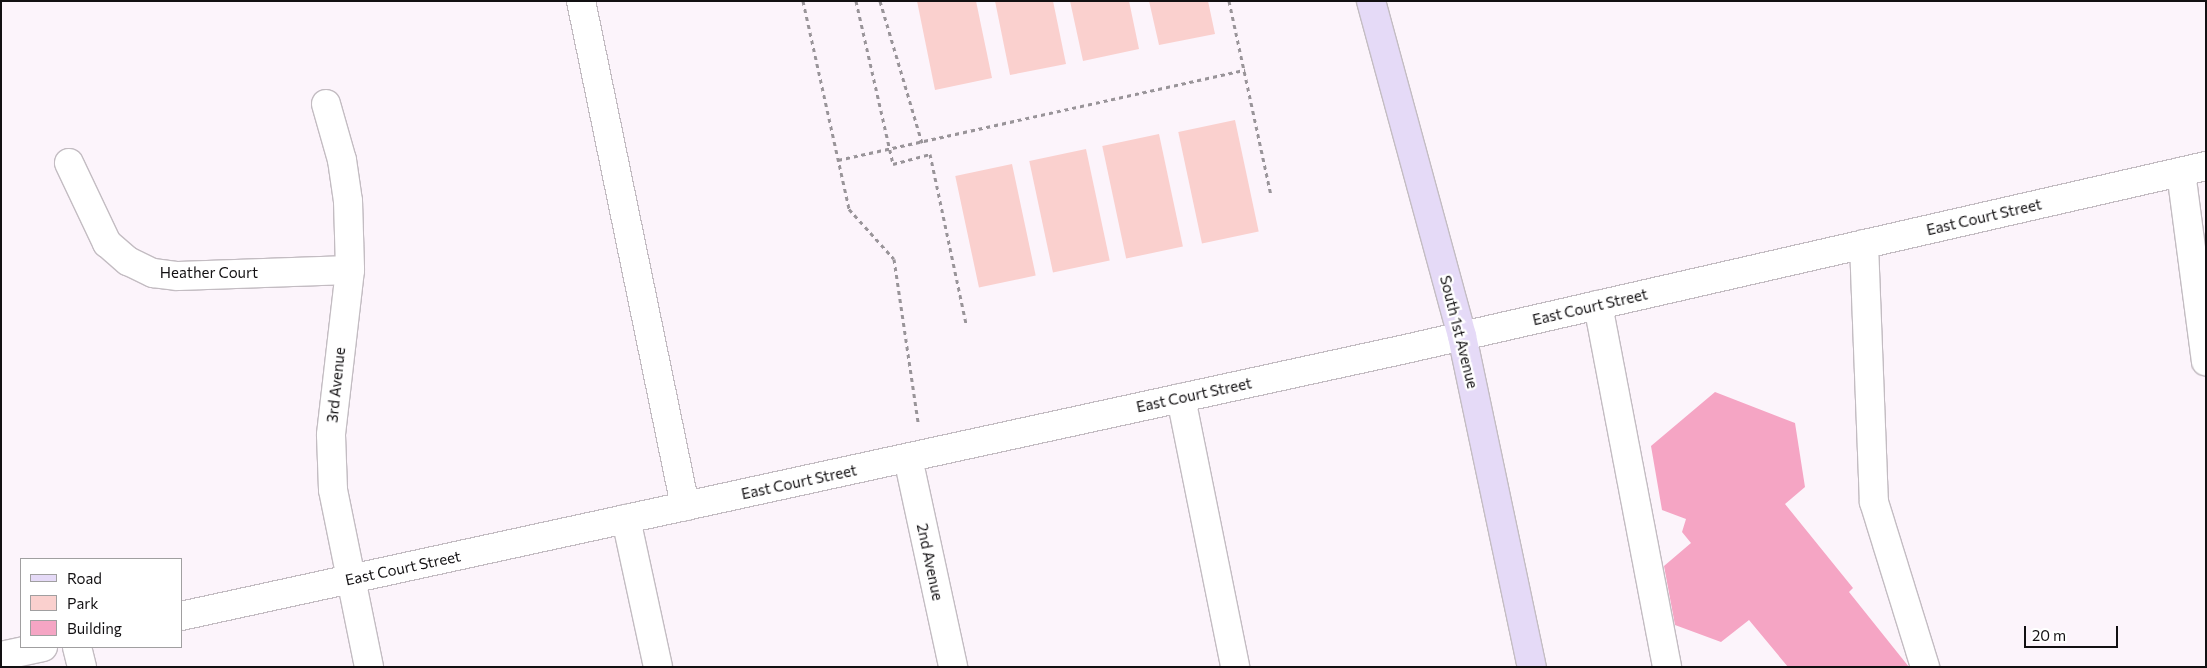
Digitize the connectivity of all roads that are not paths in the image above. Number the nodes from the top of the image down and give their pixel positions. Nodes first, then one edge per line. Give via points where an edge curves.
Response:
1 (581, 1) edge
2 (1371, 1) edge
3 (326, 104) dead end
4 (69, 163) dead end
5 (2193, 169) edge
6 (1864, 244) junction
7 (350, 270) junction
8 (1598, 305) junction
9 (1462, 336) junction
10 (2206, 362) edge
11 (1181, 398) junction
12 (908, 458) junction
13 (685, 506) junction
14 (626, 519) junction
15 (349, 580) junction
16 (182, 616) edge
17 (38, 648) edge
18 (77, 648) edge
19 (1, 656) edge
20 (82, 667) edge
21 (369, 667) edge
22 (658, 667) edge
23 (953, 667) edge
24 (1235, 667) edge
25 (1532, 667) edge
26 (1667, 667) edge
27 (1925, 667) edge

1 - 13 street
2 - 9 main road, South 1st Avenue
3 - 7 street, 3rd Avenue via 342,160 348,201
4 - 7 street, Heather Court via 107,243 128,261 153,272 178,276
5 - 6 street, East Court Street
5 - 10 street
6 - 8 street, East Court Street
6 - 27 street via 1874,502
7 - 15 street, 3rd Avenue via 331,434 333,490
8 - 9 street, East Court Street
8 - 26 street
9 - 11 street, East Court Street
9 - 25 main road, South 1st Avenue
11 - 12 street, East Court Street
11 - 24 street
12 - 13 street, East Court Street
12 - 23 street, 2nd Avenue
13 - 14 street, East Court Street
14 - 15 street, East Court Street
14 - 22 street
15 - 16 street, East Court Street
15 - 21 street, 3rd Avenue
17 - 19 street
18 - 20 street

